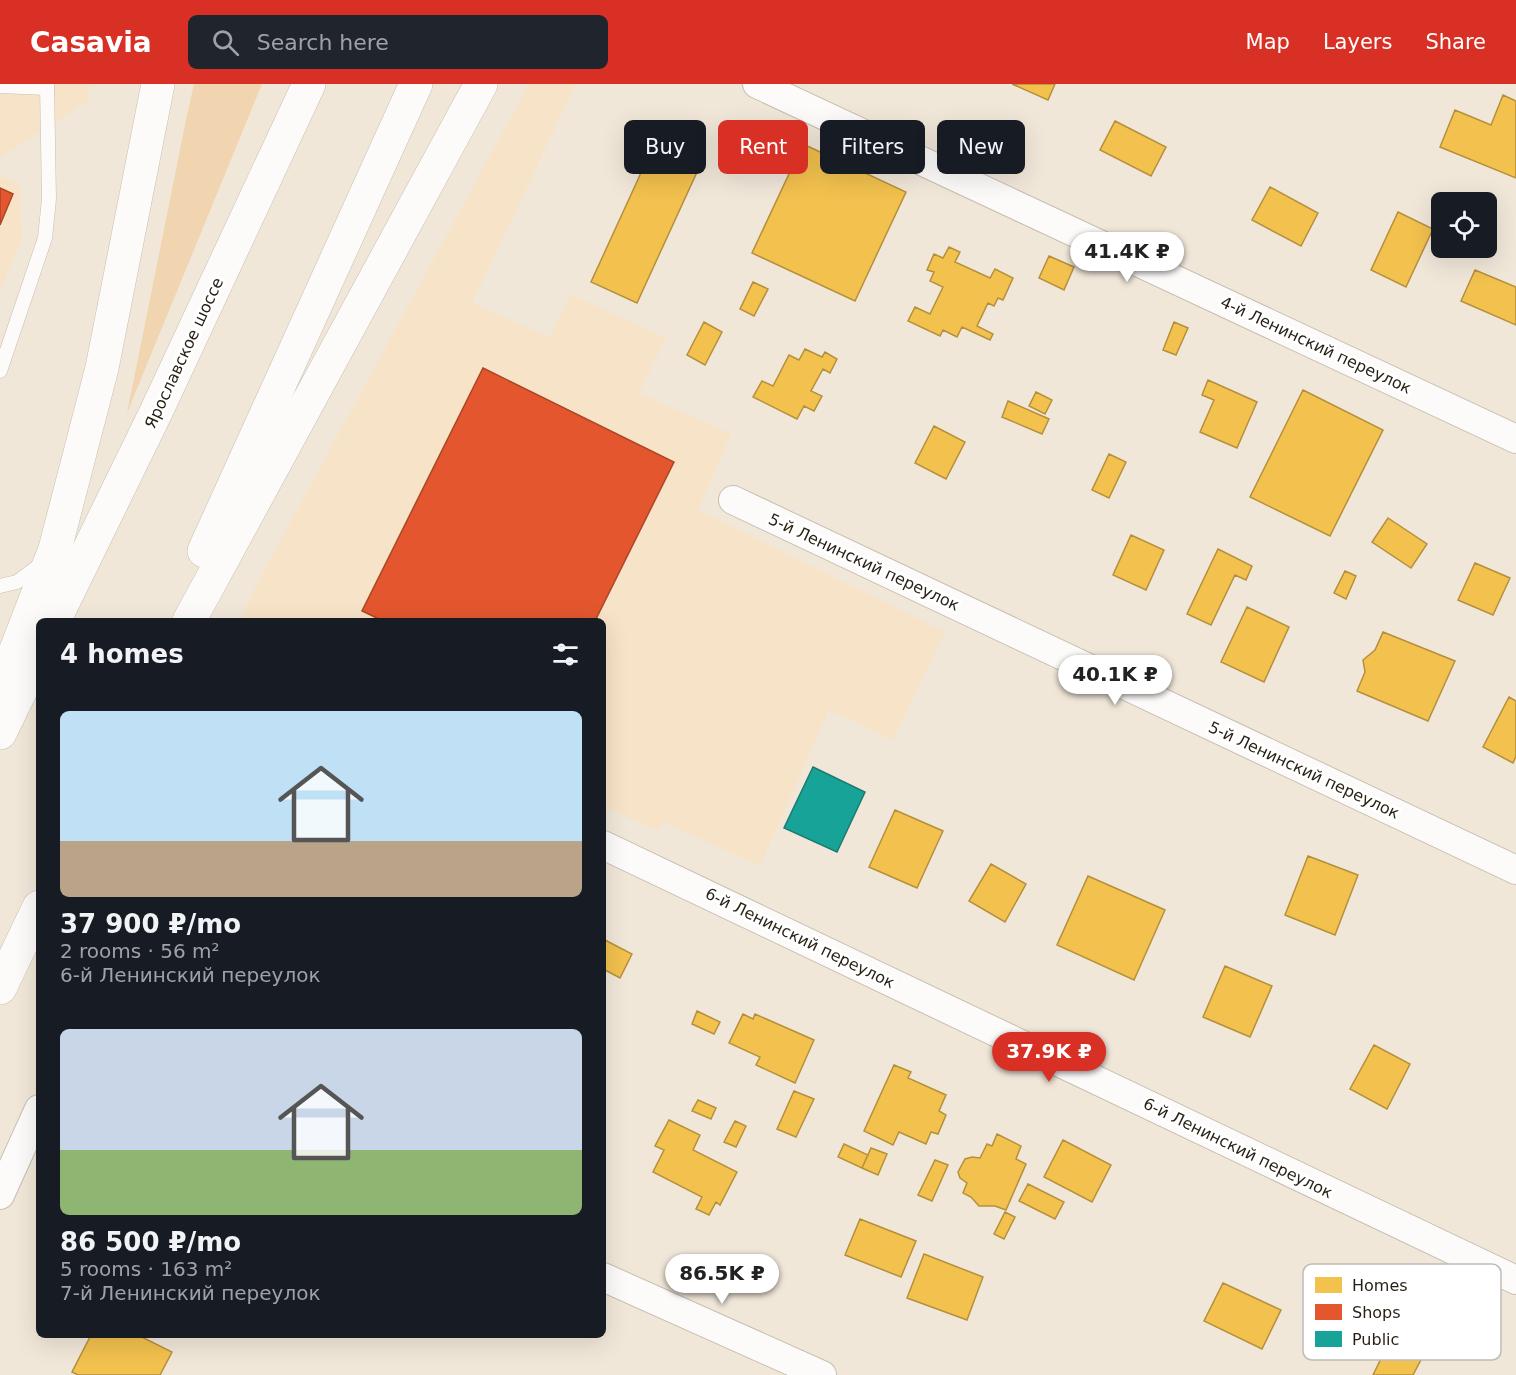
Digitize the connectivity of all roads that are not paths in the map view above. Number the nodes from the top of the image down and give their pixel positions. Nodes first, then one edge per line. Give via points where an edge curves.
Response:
1 (309, 84) edge
2 (416, 84) edge
3 (481, 84) edge
4 (757, 84) edge
5 (0, 86) edge
6 (47, 86) edge
7 (158, 93) edge
8 (0, 371) edge
9 (1516, 439) edge
10 (733, 500) dead end
11 (55, 549) junction
12 (0, 586) edge
13 (55, 618) edge
14 (173, 618) edge
15 (191, 618) edge
16 (36, 658) edge
17 (0, 691) edge
18 (0, 733) edge
19 (606, 845) edge
20 (1516, 870) edge
21 (36, 913) edge
22 (0, 988) edge
23 (36, 1116) edge
24 (0, 1195) edge
25 (1482, 1264) edge
26 (1501, 1273) edge
27 (606, 1278) edge
28 (1516, 1280) edge
29 (822, 1375) edge

1 - 13 main road, Ярославское шоссе
2 - 14 main road
3 - 15 main road
4 - 9 street, 4-й Ленинский переулок
5 - 6 lane
6 - 8 lane via 49,188 45,238
7 - 11 main road via 102,368
10 - 20 street, 5-й Ленинский переулок
11 - 12 lane via 30,574
11 - 17 main road
16 - 18 main road
19 - 25 street, 6-й Ленинский переулок
21 - 22 main road
23 - 24 street
26 - 28 street, 6-й Ленинский переулок
27 - 29 street

